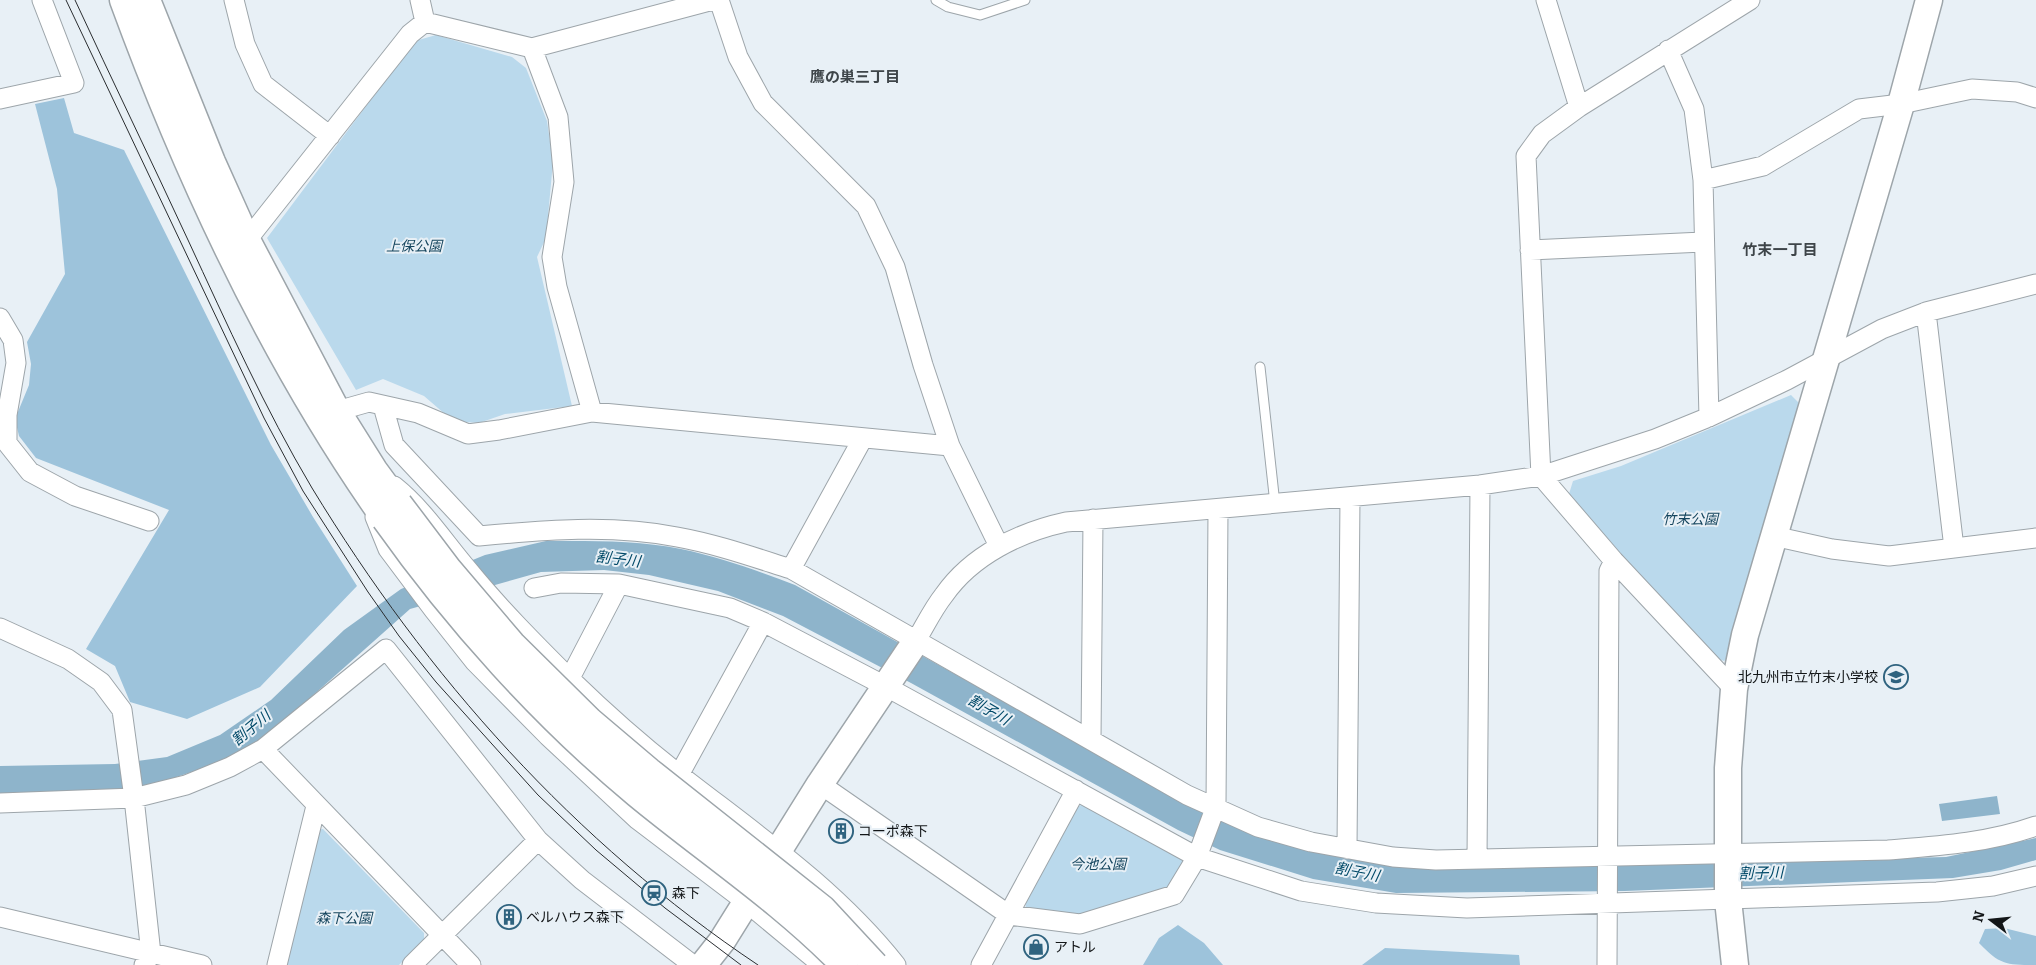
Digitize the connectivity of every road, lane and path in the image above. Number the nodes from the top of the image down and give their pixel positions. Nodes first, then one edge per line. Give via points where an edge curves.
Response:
1 (42, 0) edge
2 (123, 0) edge
3 (147, 0) edge
4 (234, 0) edge
5 (420, 0) edge
6 (713, 0) edge
7 (719, 0) edge
8 (936, 0) edge
9 (1024, 0) edge
10 (1546, 0) edge
11 (1750, 0) edge
12 (1929, 0) edge
13 (425, 22) junction
14 (532, 48) junction
15 (1668, 50) junction
16 (2036, 98) edge
17 (0, 99) edge
18 (1901, 104) junction
19 (1579, 107) junction
20 (330, 136) junction
21 (1703, 180) junction
22 (247, 240) junction
23 (1703, 242) junction
24 (1530, 250) junction
25 (2036, 284) edge
26 (1926, 312) junction
27 (0, 318) edge
28 (1826, 359) junction
29 (1260, 367) dead end
30 (383, 406) junction
31 (592, 412) junction
32 (1709, 417) junction
33 (330, 418) junction
34 (863, 438) junction
35 (950, 446) junction
36 (1541, 476) junction
37 (369, 480) junction
38 (1480, 485) junction
39 (1350, 497) junction
40 (1275, 504) junction
41 (1218, 510) junction
42 (392, 512) junction
43 (1094, 519) junction
44 (149, 521) dead end
45 (1773, 536) junction
46 (2036, 538) edge
47 (999, 546) junction
48 (1954, 548) junction
49 (1614, 561) junction
50 (791, 569) junction
51 (619, 584) junction
52 (534, 588) dead end
53 (763, 622) junction
54 (0, 628) edge
55 (915, 641) junction
56 (570, 678) junction
57 (888, 682) junction
58 (1734, 689) junction
59 (1091, 739) junction
60 (263, 749) junction
61 (679, 775) junction
62 (820, 784) junction
63 (133, 790) junction
64 (1076, 790) junction
65 (0, 803) edge
66 (316, 806) junction
67 (1215, 808) junction
68 (2036, 826) edge
69 (538, 840) junction
70 (1347, 849) junction
71 (778, 850) junction
72 (1198, 854) junction
73 (1728, 855) junction
74 (1607, 858) junction
75 (1477, 859) junction
76 (2036, 876) edge
77 (1728, 897) junction
78 (1607, 900) junction
79 (746, 902) junction
80 (1009, 915) junction
81 (0, 917) edge
82 (443, 936) junction
83 (148, 959) edge
84 (704, 964) edge
85 (202, 965) edge
86 (277, 965) edge
87 (412, 965) edge
88 (470, 965) edge
89 (822, 965) edge
90 (844, 965) edge
91 (875, 965) edge
92 (896, 965) edge
93 (981, 965) edge
94 (1607, 965) edge
95 (1735, 965) edge

1 - 17 street via 74,83
2 - 33 street via 154,85 235,266
3 - 22 street
4 - 20 street via 245,44 263,84
5 - 13 street
6 - 14 street
7 - 35 street via 738,57 764,103 866,206 895,267
8 - 9 lane via 948,7 980,14
10 - 19 street
11 - 15 street
12 - 18 street
13 - 14 street
13 - 20 street via 410,34
14 - 31 street via 558,117 564,182 552,257 555,279
15 - 19 street
15 - 21 street via 1694,109
16 - 18 street via 2017,92 1972,89
18 - 21 street via 1859,109 1763,166
18 - 28 street
19 - 24 street via 1542,134 1526,156
20 - 22 street
21 - 23 street
22 - 33 street
23 - 24 street
23 - 32 street
24 - 36 street
25 - 26 street
26 - 28 street via 1882,329
26 - 48 street
27 - 44 street via 13,340 16,363 6,415 7,443 30,472 75,496
28 - 32 street
28 - 45 street
29 - 40 lane
30 - 31 street via 418,414 468,434
30 - 33 street via 369,402
30 - 50 street via 394,445 479,536 541,530 598,530 675,536 728,548
31 - 34 street
32 - 36 street via 1655,439
33 - 37 street
34 - 35 street
34 - 50 street
35 - 47 street
36 - 38 street
36 - 49 street
37 - 42 street
37 - 56 street via 414,502 488,594
37 - 79 street via 388,549 475,662 638,820
38 - 39 street
38 - 75 street
39 - 40 street
39 - 70 street
40 - 41 street
41 - 43 street
41 - 67 street
42 - 90 street, bridge via 422,571 573,737 636,793 810,930
42 - 91 street, bridge via 449,570 512,644 590,721 823,908
43 - 47 street via 1041,527
43 - 59 street
45 - 48 street via 1832,549 1889,556
45 - 58 street via 1745,635
46 - 48 street
47 - 55 street via 972,566 944,594
49 - 58 street
49 - 74 street via 1609,571
50 - 55 street
51 - 52 street via 561,583
51 - 53 street via 730,608
51 - 56 street
53 - 57 street
53 - 61 street
54 - 63 street via 68,660 101,682 122,710
55 - 57 street
55 - 59 street
56 - 61 street
57 - 62 street
57 - 64 street
58 - 73 street via 1728,768
59 - 67 street
60 - 63 street via 186,785
60 - 66 street
60 - 69 street via 386,650
61 - 71 street
62 - 71 street
62 - 80 street
63 - 65 street
63 - 83 street
64 - 72 street
64 - 80 street
66 - 82 street
66 - 86 street
67 - 70 street via 1258,826
67 - 72 street
68 - 73 street via 2016,834 1956,845
69 - 82 street
69 - 84 street via 582,880
70 - 75 street via 1401,858
71 - 79 street
71 - 92 street via 855,919
72 - 78 street via 1301,891 1376,903 1467,908
72 - 80 street via 1174,895 1109,917 1080,924
73 - 74 street
73 - 77 street
74 - 75 street
74 - 78 street
76 - 77 street via 1993,886 1937,892
77 - 78 street
77 - 95 street
78 - 94 street
79 - 84 street
79 - 89 street
80 - 93 street
81 - 83 street
82 - 87 street
82 - 88 street
83 - 85 street

